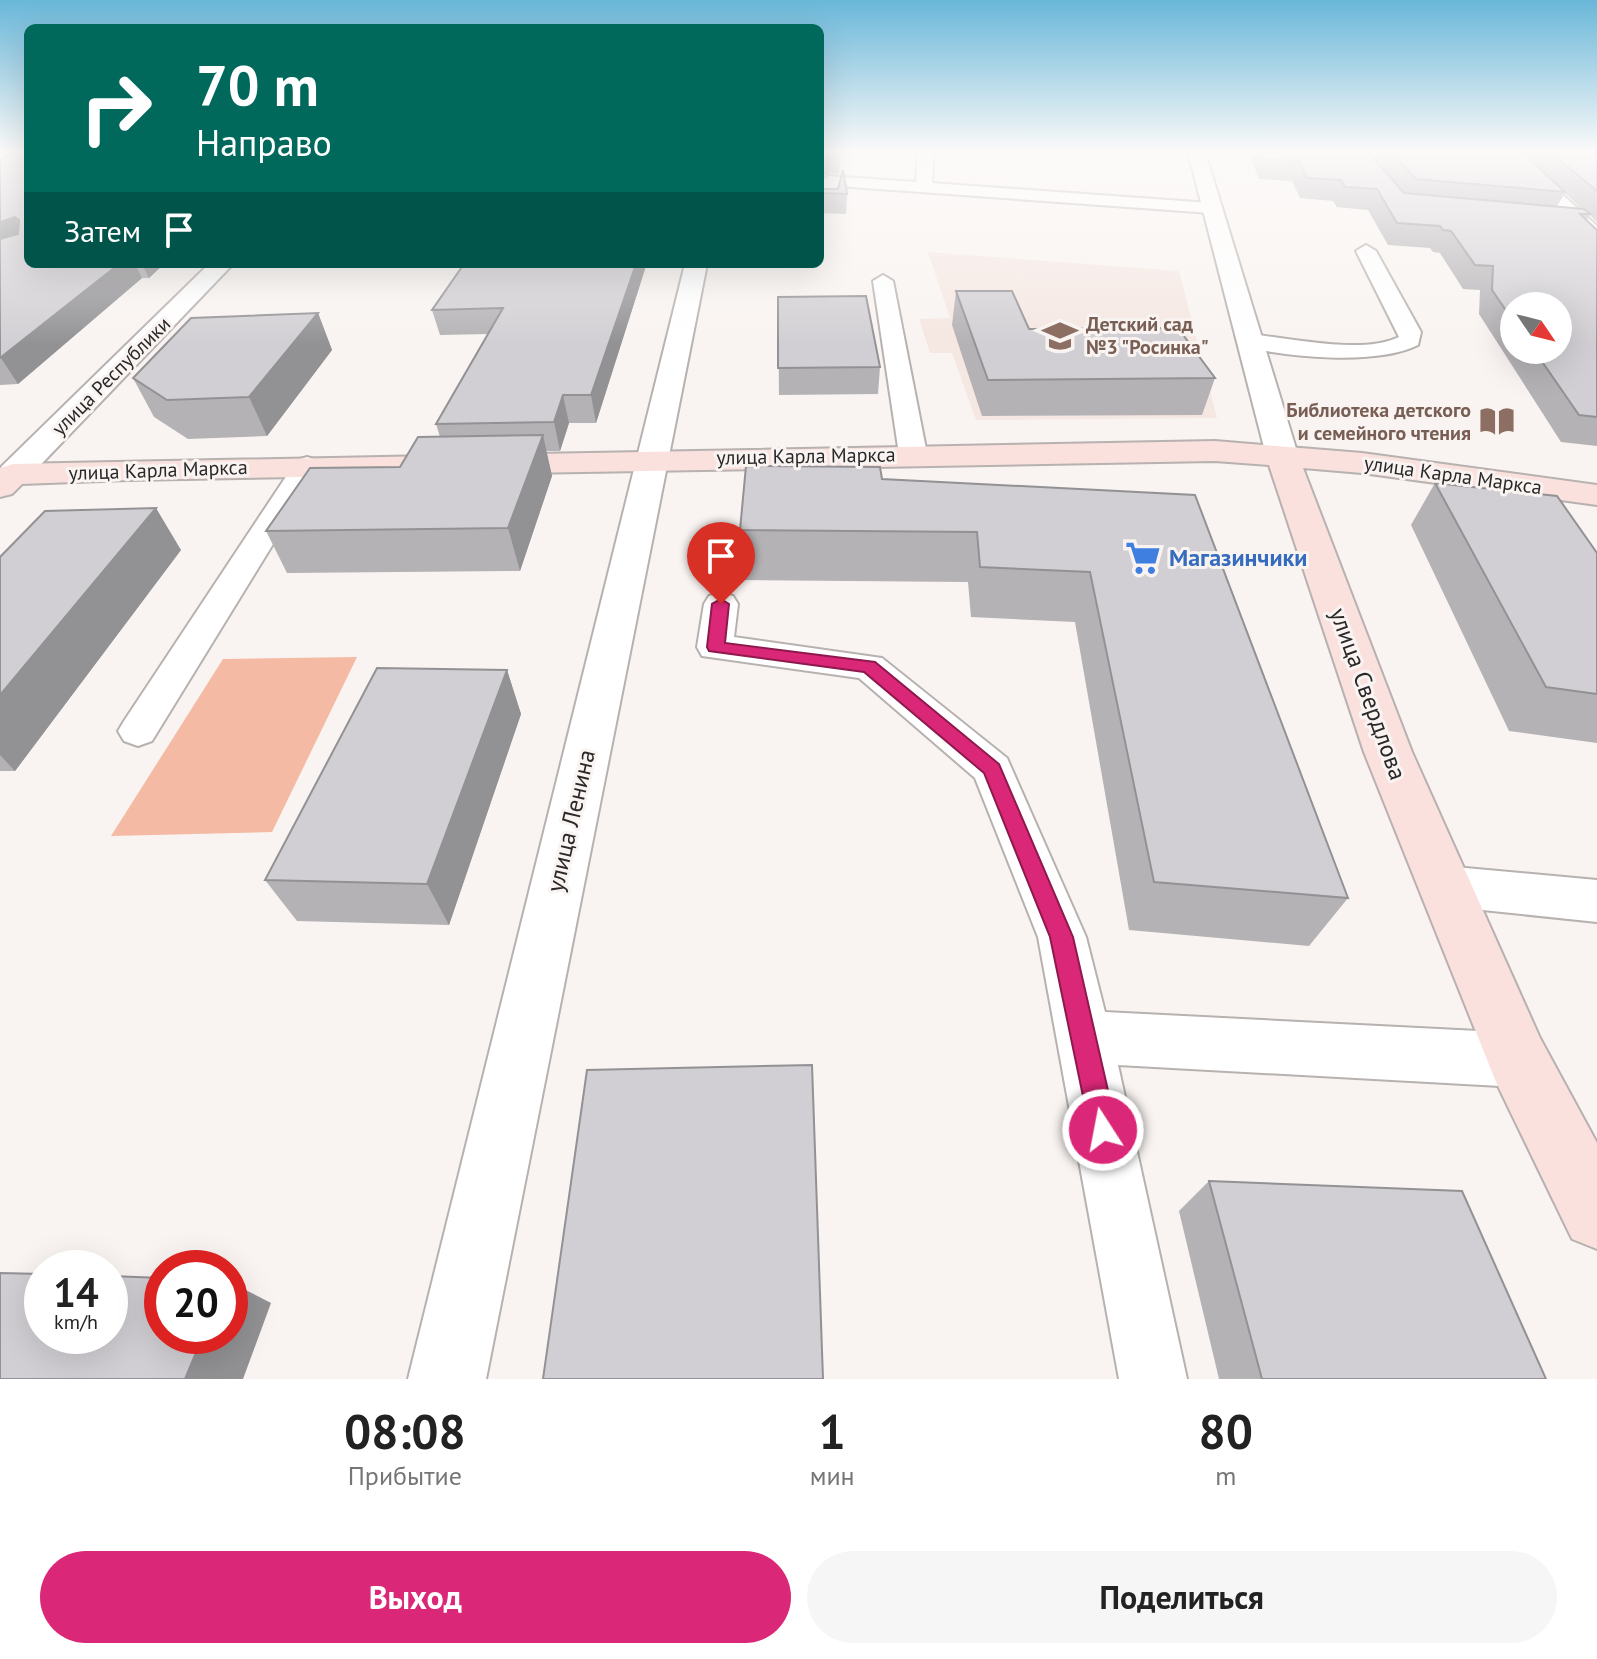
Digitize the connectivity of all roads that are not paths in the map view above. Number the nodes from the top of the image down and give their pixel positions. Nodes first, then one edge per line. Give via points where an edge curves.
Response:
1 (1213, 216) edge
2 (1574, 216) edge
3 (1551, 221) edge
4 (1581, 223) junction
5 (1597, 238) edge
6 (1366, 251) dead end
7 (218, 268) edge
8 (695, 268) edge
9 (883, 281) dead end
10 (1249, 341) junction
11 (913, 454) junction
12 (1282, 455) junction
13 (652, 458) junction
14 (307, 466) junction
15 (11, 468) edge
16 (1597, 495) edge
17 (721, 604) dead end
18 (138, 731) dead end
19 (1444, 886) junction
20 (1597, 901) edge
21 (1085, 1037) junction
22 (1518, 1060) junction
23 (1597, 1214) edge
24 (447, 1379) edge
25 (1153, 1379) edge

1 - 10 street, улица Свердлова
2 - 4 street
3 - 4 lane
4 - 5 street
6 - 10 lane via 1410,340 1402,346 1361,350
7 - 15 street, улица Республики
8 - 13 street, улица Ленина
9 - 11 lane
10 - 12 street, улица Свердлова
11 - 12 street, улица Карла Маркса
11 - 13 street, улица Карла Маркса
12 - 16 street, улица Карла Маркса
12 - 19 street, улица Свердлова via 1388,752
13 - 14 street, улица Карла Маркса
13 - 24 street, улица Ленина
14 - 15 street, улица Карла Маркса
14 - 18 lane
17 - 21 lane via 715,647 869,667 992,769 1062,937
19 - 20 lane
19 - 22 street, улица Свердлова
21 - 22 lane
21 - 25 lane
22 - 23 street, улица Свердлова

